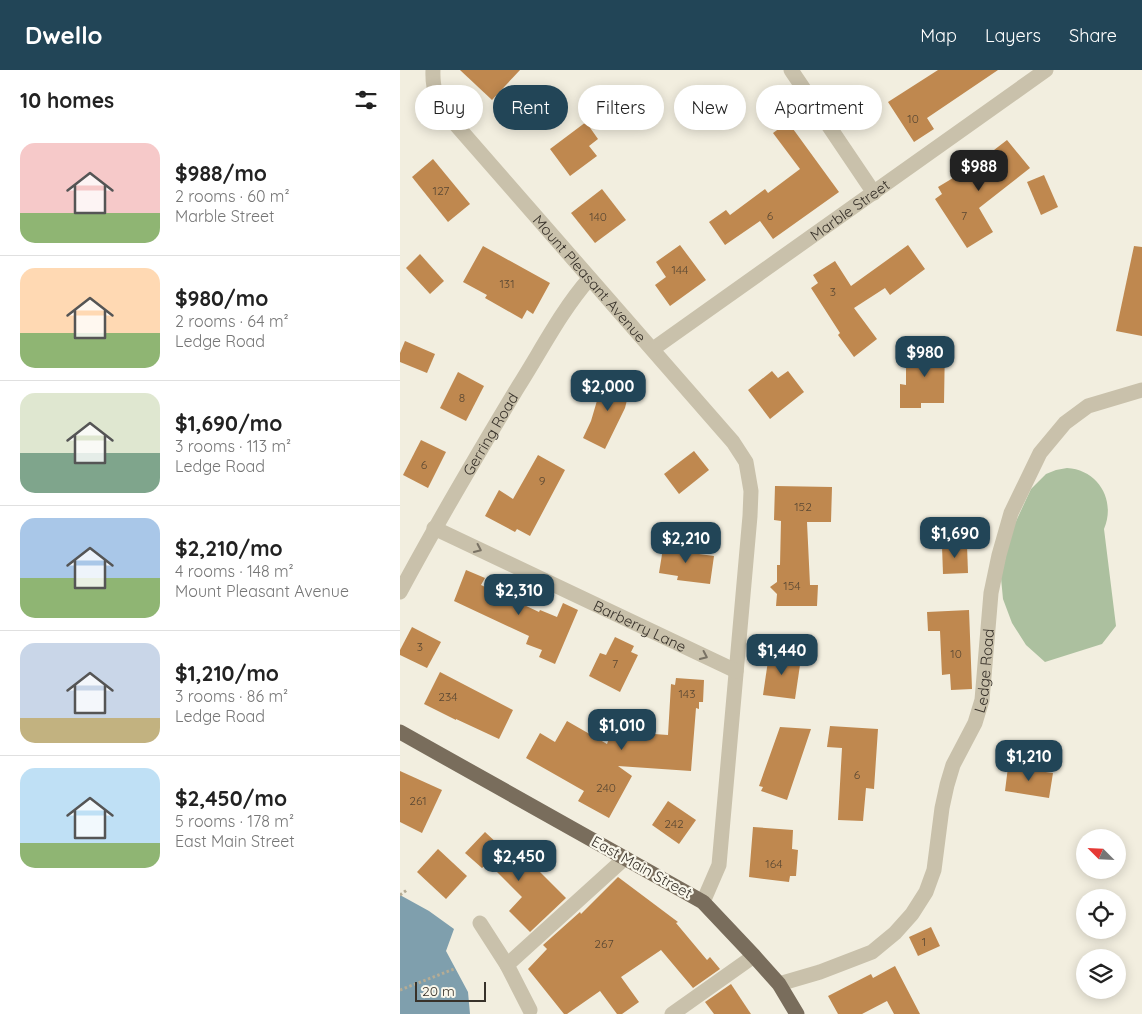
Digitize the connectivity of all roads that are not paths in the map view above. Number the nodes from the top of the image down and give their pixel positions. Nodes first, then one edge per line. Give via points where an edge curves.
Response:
1 (433, 70) edge
2 (791, 70) edge
3 (1046, 70) edge
4 (874, 193) junction
5 (589, 279) junction
6 (653, 349) junction
7 (1142, 390) edge
8 (434, 528) junction
9 (400, 592) edge
10 (736, 671) junction
11 (400, 732) edge
12 (625, 858) junction
13 (703, 902) junction
14 (480, 923) dead end
15 (754, 956) junction
16 (507, 965) junction
17 (779, 984) junction
18 (530, 1010) dead end
19 (672, 1014) edge
20 (797, 1014) edge

1 - 5 street, Mount Pleasant Avenue via 437,100 450,118
2 - 4 street
3 - 4 street, Marble Street
4 - 6 street, Marble Street
5 - 6 street, Mount Pleasant Avenue
5 - 8 street, Gerring Road via 564,311
6 - 10 street, Mount Pleasant Avenue via 733,442 746,462 751,491 750,516
7 - 17 street, Ledge Road via 1088,406 1065,423 1040,452 1011,513 991,593 982,700 947,785 934,870 926,892 895,933 872,952
8 - 9 street, Gerring Road
8 -> 10 street, Barberry Lane
10 - 13 street, Mount Pleasant Avenue via 719,865
11 - 12 main road, East Main Street
12 - 13 main road, East Main Street
12 - 16 street
13 - 15 main road, East Main Street
14 - 16 street
15 - 17 main road, East Main Street
15 - 19 street
16 - 18 street
17 - 20 main road, East Main Street

